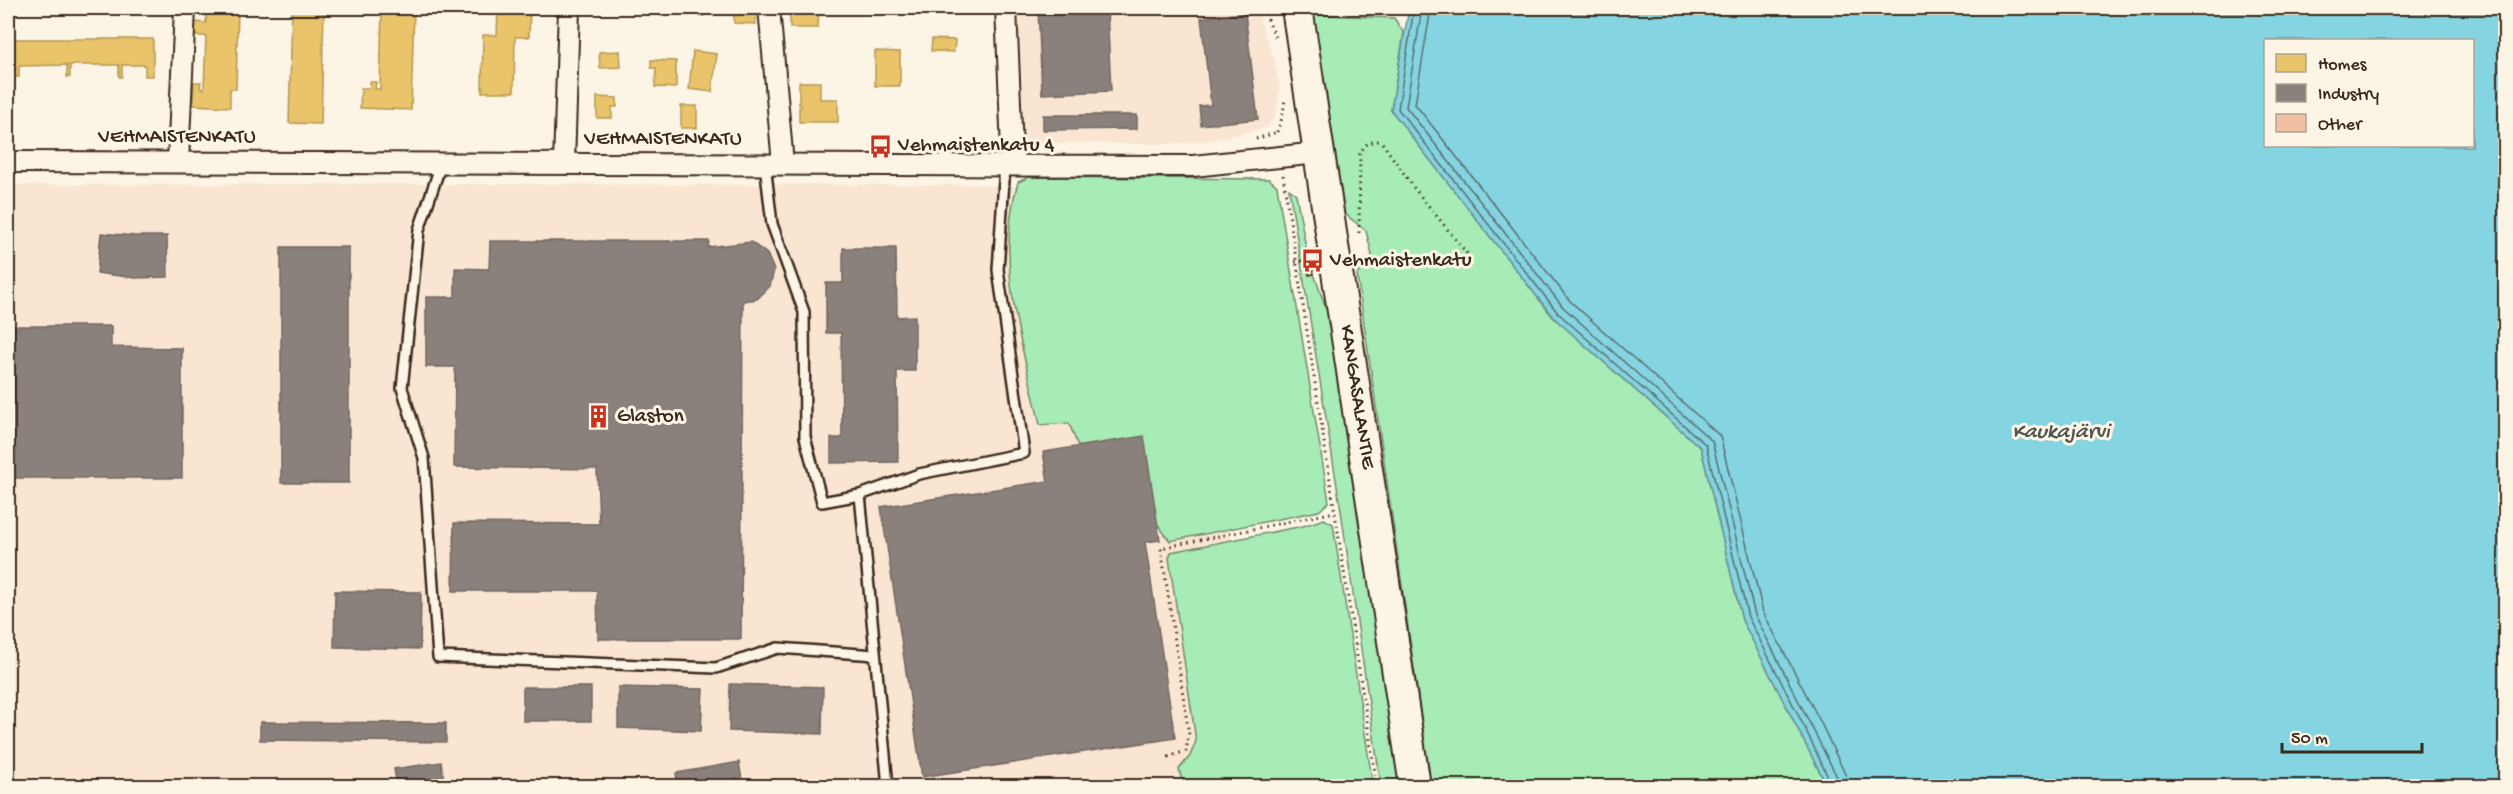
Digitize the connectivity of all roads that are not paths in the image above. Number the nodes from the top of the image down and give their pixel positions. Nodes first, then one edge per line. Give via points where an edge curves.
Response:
1 (184, 8) edge
2 (569, 8) edge
3 (769, 8) edge
4 (1006, 8) edge
5 (1296, 8) edge
6 (1318, 153) junction
7 (8, 162) edge
8 (178, 162) junction
9 (441, 164) junction
10 (564, 164) junction
11 (774, 164) junction
12 (1009, 165) junction
13 (860, 495) junction
14 (875, 655) junction
15 (888, 786) edge
16 (1415, 786) edge

1 - 8 street
2 - 10 street
3 - 11 street
4 - 12 street
5 - 6 main road, KANGASALANTIE
6 - 12 street, VEHMAISTENKATU via 1193,166
6 - 16 main road, KANGASALANTIE
7 - 8 street, VEHMAISTENKATU
8 - 9 street, VEHMAISTENKATU
9 - 10 street, VEHMAISTENKATU
9 - 14 lane via 419,230 402,388 424,458 438,657 716,668 778,648
10 - 11 street, VEHMAISTENKATU
11 - 12 street, VEHMAISTENKATU
11 - 13 lane via 772,224 804,312 805,437 822,502
12 - 13 lane via 998,270 1024,453 919,474
13 - 14 lane
14 - 15 lane

